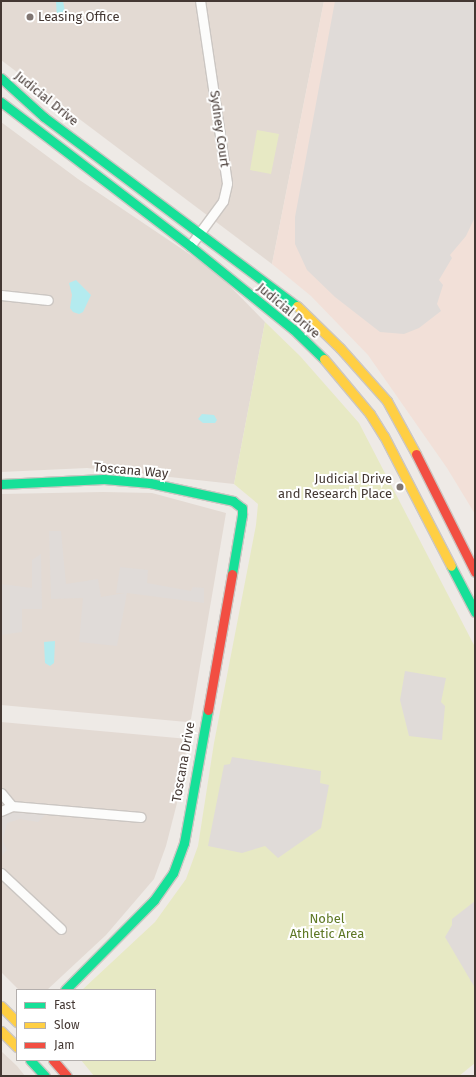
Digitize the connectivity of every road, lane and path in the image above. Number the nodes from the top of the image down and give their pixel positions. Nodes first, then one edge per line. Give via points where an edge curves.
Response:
1 (200, 1) edge
2 (1, 78) edge
3 (1, 102) edge
4 (201, 233) junction
5 (190, 246) junction
6 (1, 295) edge
7 (48, 300) dead end
8 (1, 484) edge
9 (233, 501) joint
10 (475, 572) edge
11 (475, 612) edge
12 (1, 793) edge
13 (12, 806) junction
14 (1, 811) edge
15 (141, 817) dead end
16 (1, 873) edge
17 (61, 929) dead end
18 (66, 989) edge
19 (1, 1006) edge
20 (16, 1021) edge
21 (1, 1032) edge
22 (16, 1046) edge
23 (31, 1061) edge
24 (54, 1061) edge
25 (45, 1076) edge
26 (67, 1076) edge

1 - 4 street, Sydney Court via 227,183 223,201
2 - 4 street, Judicial Drive via 44,116
3 - 5 street, Judicial Drive
4 - 5 street, Sydney Court
4 - 10 street, Judicial Drive via 306,313 387,401 437,491
5 - 11 street, Judicial Drive via 293,329 329,364 370,414
6 - 7 street
8 - 9 street, Toscana Way via 104,479 150,483
9 - 18 street, Toscana Drive via 242,508 242,515 184,843 173,873 154,900
12 - 13 street
13 - 14 street
13 - 15 street
16 - 17 street
19 - 20 street
21 - 22 street
23 - 25 street
24 - 26 street

